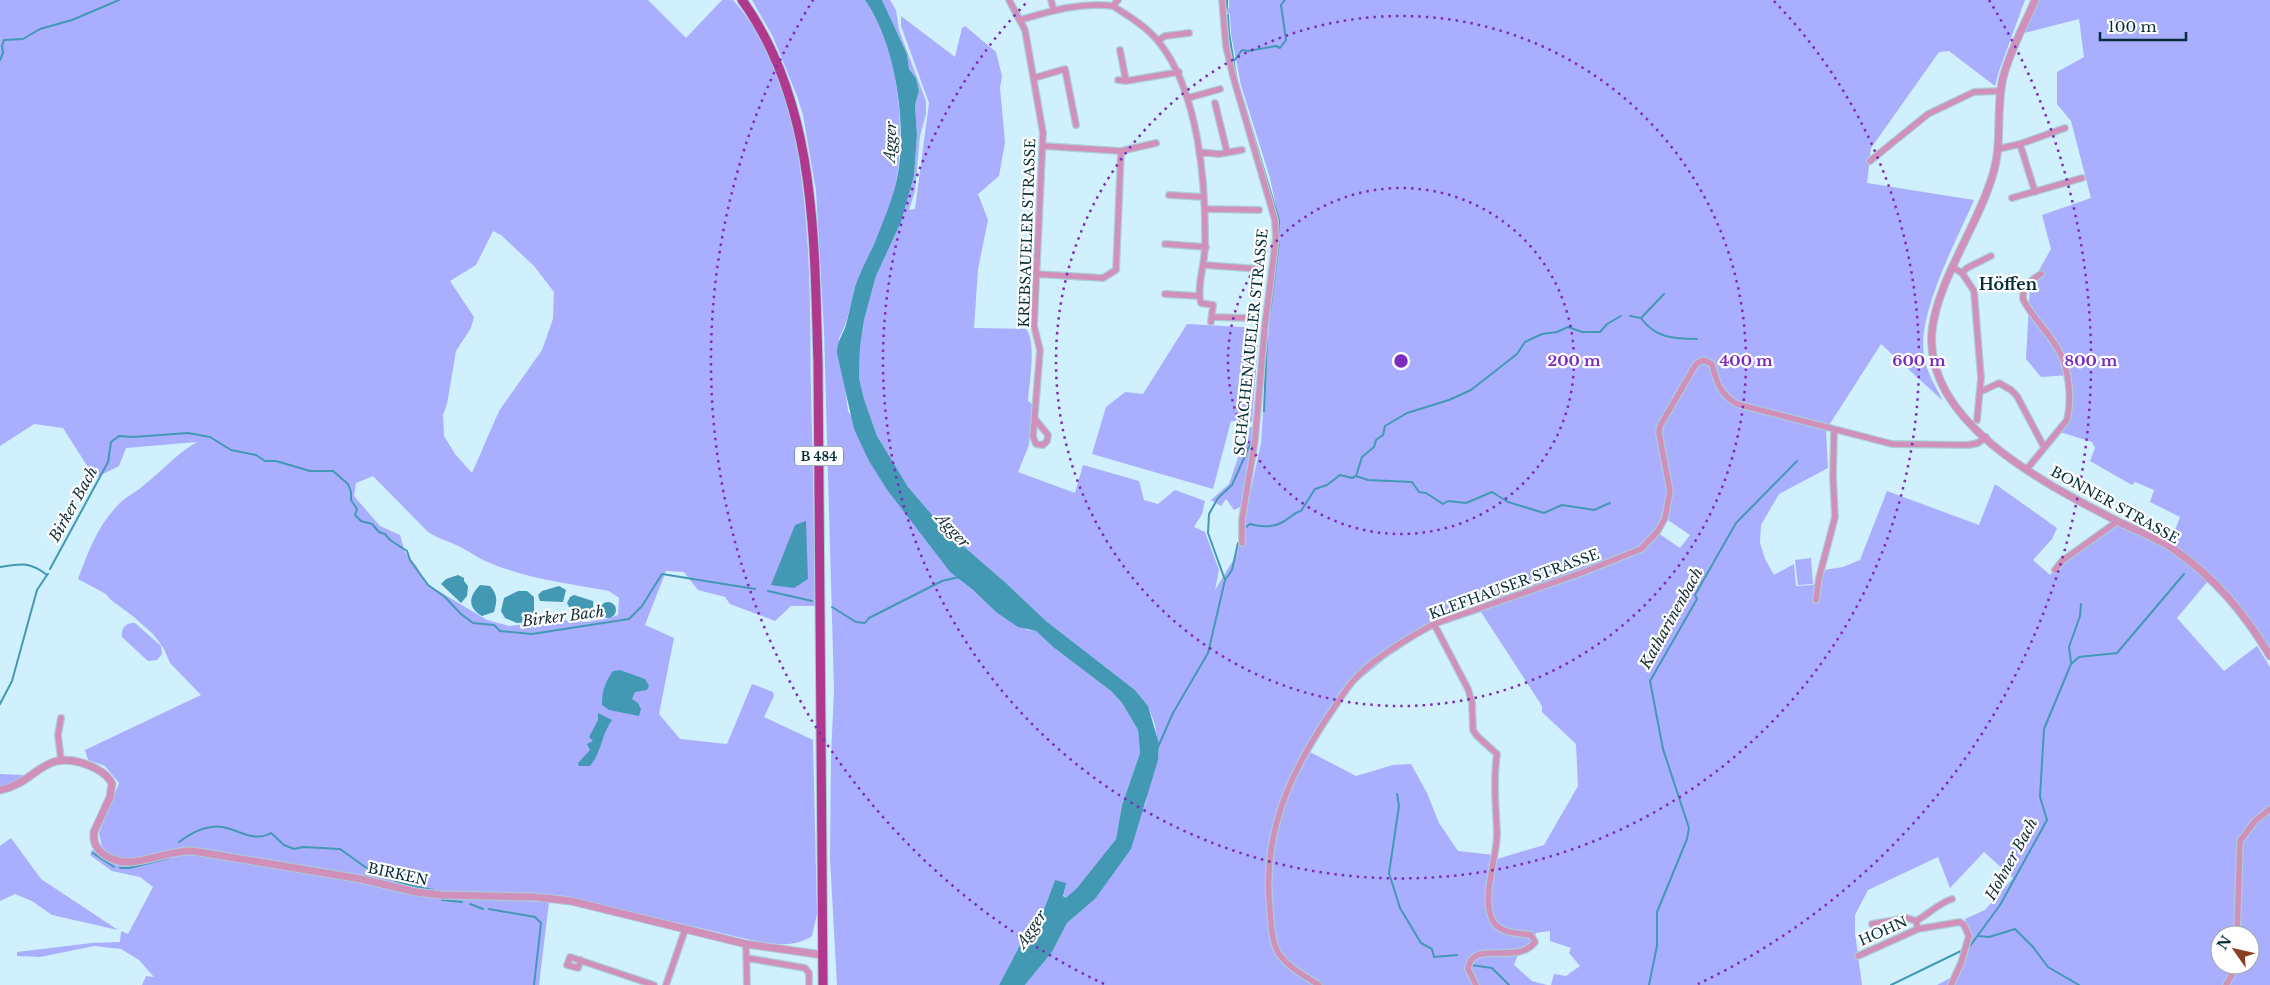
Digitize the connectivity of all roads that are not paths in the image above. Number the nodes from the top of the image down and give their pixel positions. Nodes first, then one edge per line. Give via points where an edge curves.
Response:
1 (742, 0) edge
2 (1009, 0) edge
3 (1051, 0) edge
4 (1118, 0) edge
5 (1222, 0) edge
6 (2035, 0) edge
7 (1113, 6) junction
8 (1054, 11) junction
9 (1020, 20) junction
10 (1189, 33) dead end
11 (1158, 41) junction
12 (1120, 50) dead end
13 (1179, 72) junction
14 (1034, 78) junction
15 (1118, 80) dead end
16 (1126, 81) junction
17 (1220, 89) dead end
18 (2001, 91) junction
19 (1188, 98) junction
20 (1215, 103) dead end
21 (1076, 125) dead end
22 (2065, 128) dead end
23 (1156, 143) dead end
24 (2020, 144) junction
25 (1043, 146) junction
26 (1998, 149) junction
27 (1242, 150) dead end
28 (1121, 151) junction
29 (1199, 152) junction
30 (1226, 152) junction
31 (1870, 161) dead end
32 (2082, 178) dead end
33 (2035, 192) junction
34 (1169, 195) dead end
35 (1204, 196) junction
36 (2012, 198) dead end
37 (1205, 209) junction
38 (1259, 210) dead end
39 (1165, 244) dead end
40 (1206, 248) junction
41 (1991, 256) dead end
42 (1204, 265) junction
43 (1954, 268) junction
44 (1259, 269) dead end
45 (1962, 273) junction
46 (1036, 274) junction
47 (2041, 274) dead end
48 (1164, 294) dead end
49 (1199, 296) junction
50 (1248, 318) dead end
51 (1980, 392) junction
52 (1035, 419) dead end
53 (1977, 420) dead end
54 (1834, 430) junction
55 (1986, 437) junction
56 (2044, 447) junction
57 (2027, 469) junction
58 (2118, 521) junction
59 (1242, 543) dead end
60 (2055, 570) dead end
61 (1816, 600) dead end
62 (1434, 624) junction
63 (2270, 656) edge
64 (61, 718) dead end
65 (62, 760) junction
66 (0, 790) edge
67 (2270, 809) edge
68 (1952, 899) dead end
69 (1916, 921) junction
70 (1872, 924) dead end
71 (2237, 925) edge
72 (1918, 929) junction
73 (685, 930) junction
74 (746, 944) junction
75 (823, 954) junction
76 (1858, 956) dead end
77 (747, 958) junction
78 (581, 960) dead end
79 (654, 985) edge
80 (666, 985) edge
81 (747, 985) edge
82 (809, 985) edge
83 (823, 985) edge
84 (1319, 985) edge
85 (1476, 985) edge
86 (1951, 985) edge

1 - 75 main road, B 484 via 760,28 785,84 802,147 809,198 818,363
2 - 9 street, KREBSAUELER STRASSE
3 - 8 street
4 - 7 street
5 - 59 street, SCHACHENAUELER STRASSE via 1232,76 1275,220 1276,238 1255,440 1242,520
6 - 18 street, BONNER STRASSE via 2004,74
7 - 8 street via 1082,5
7 - 11 street
8 - 9 street
9 - 14 street, KREBSAUELER STRASSE via 1025,30
10 - 11 street via 1165,36
11 - 13 street
12 - 16 street
13 - 16 street
13 - 19 street
14 - 21 street via 1065,69
14 - 25 street, KREBSAUELER STRASSE
15 - 16 street
17 - 19 street
18 - 26 street, BONNER STRASSE
18 - 31 street via 1974,92 1928,114
19 - 29 street
20 - 30 street
22 - 24 street
23 - 28 street
24 - 26 street
24 - 33 street
25 - 28 street
25 - 46 street, KREBSAUELER STRASSE
26 - 43 street, BONNER STRASSE via 1985,199
27 - 30 street
28 - 46 street via 1116,270 1103,278
29 - 30 street
29 - 35 street
32 - 33 street
33 - 36 street
34 - 35 street
35 - 37 street
37 - 38 street
37 - 40 street
39 - 40 street
40 - 42 street
41 - 45 street
42 - 44 street
42 - 49 street
43 - 45 street
43 - 55 street, BONNER STRASSE via 1934,322 1932,357 1948,398
45 - 51 street via 1974,291
46 - 52 street, KREBSAUELER STRASSE via 1034,326 1040,350
47 - 56 street via 2022,292 2023,299 2062,357 2069,391 2067,420
48 - 49 street
49 - 50 street via 1201,303 1213,305 1212,320
51 - 53 street
51 - 56 street via 1999,382 2011,390
54 - 55 street, KLEFHAUSER STRASSE via 1907,445 1968,445
54 - 61 street via 1835,517
54 - 62 street, KLEFHAUSER STRASSE via 1737,404 1720,389 1712,364 1702,360 1691,369 1662,419 1659,434 1670,492 1665,518 1641,549
55 - 57 street, BONNER STRASSE
56 - 57 street
57 - 58 street, BONNER STRASSE via 2062,492
58 - 60 street
58 - 63 street, BONNER STRASSE via 2170,547 2210,578 2238,608
62 - 84 street, KLEFHAUSER STRASSE via 1391,650 1353,681 1304,754 1279,810 1268,868 1272,932 1281,956
62 - 85 street via 1468,689 1473,730 1497,754 1494,779 1497,836 1488,905 1491,918 1504,930 1531,935 1535,942 1526,951 1512,954 1490,952 1472,958 1468,968
64 - 65 street via 58,735
65 - 66 street, BIRKEN via 39,768 20,783
65 - 73 street, BIRKEN via 86,764 110,780 110,797 93,839 98,850 118,861 139,861 178,851 193,851 361,879 416,892 572,901
67 - 71 street via 2240,841
68 - 69 street, HOHN via 1941,902
69 - 70 street, HOHN via 1907,918
69 - 72 street, HOHN
72 - 76 street, HOHN
72 - 86 street, HOHN via 1960,922 1964,925 1969,936
73 - 74 street, BIRKEN
73 - 80 street
74 - 75 street, BIRKEN
74 - 77 street
75 - 83 main road, B 484
77 - 81 street
77 - 82 street via 806,968
78 - 79 street

